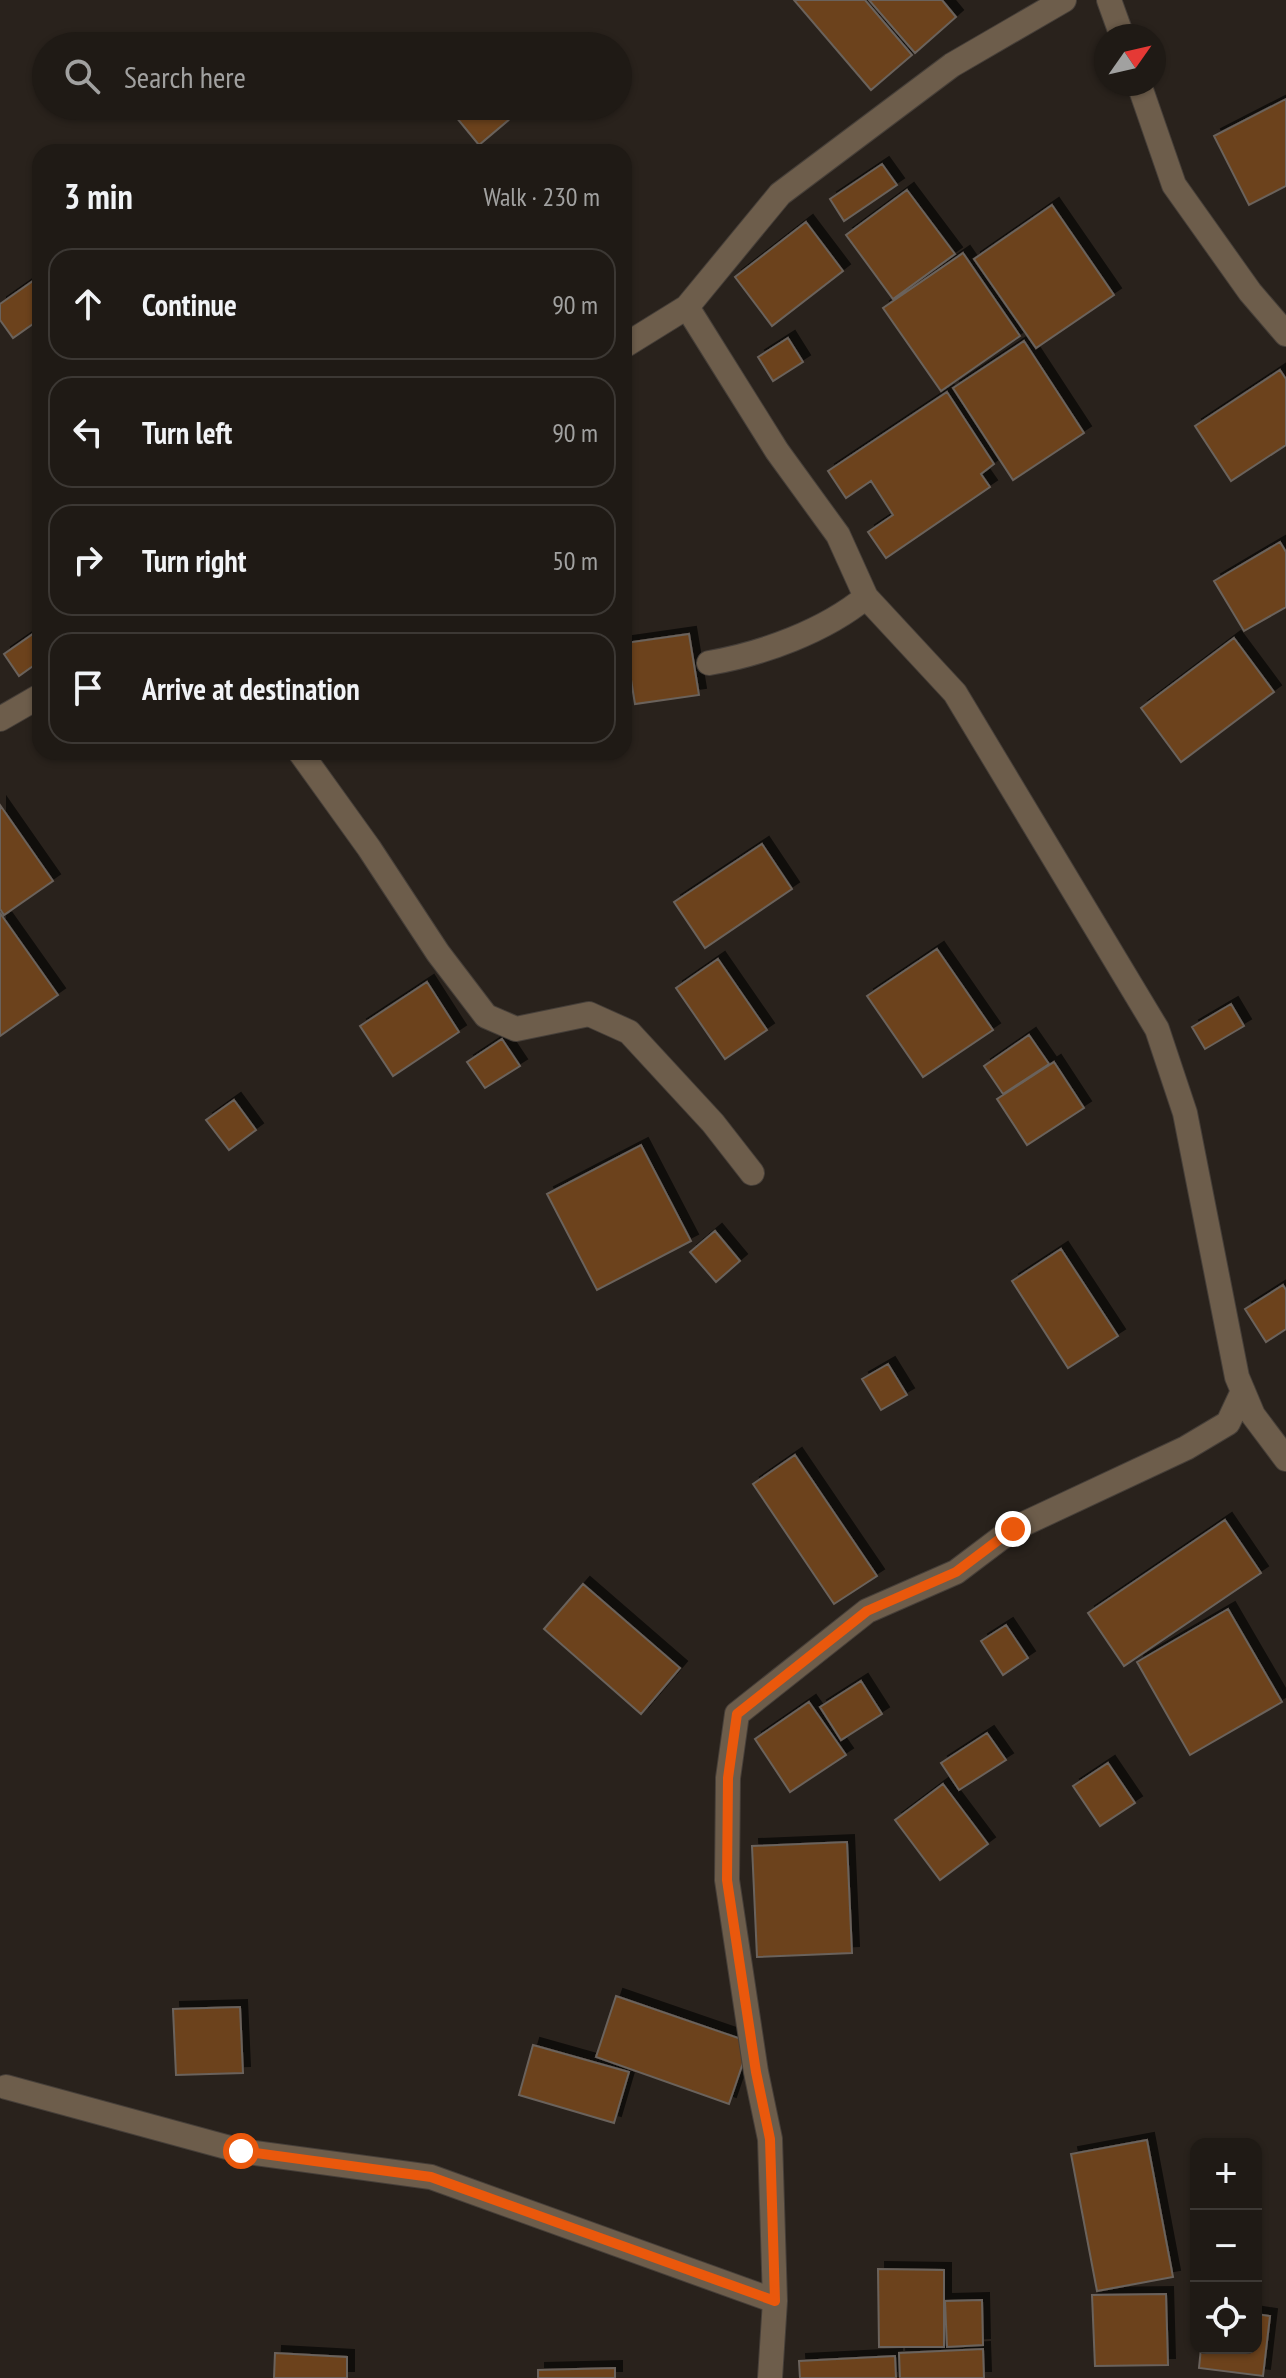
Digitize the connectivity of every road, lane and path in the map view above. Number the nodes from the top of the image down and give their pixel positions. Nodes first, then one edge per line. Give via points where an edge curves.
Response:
1 (1064, 0) edge
2 (1109, 0) edge
3 (1118, 24) edge
4 (1143, 96) edge
5 (687, 307) junction
6 (1286, 334) edge
7 (632, 341) edge
8 (866, 597) junction
9 (709, 663) dead end
10 (32, 701) edge
11 (0, 719) edge
12 (306, 760) edge
13 (752, 1173) dead end
14 (1243, 1391) junction
15 (1286, 1459) edge
16 (6, 2087) dead end
17 (775, 2301) junction
18 (770, 2378) edge

1 - 5 street via 952,65 780,194
2 - 3 street
4 - 6 street via 1174,185
5 - 7 street
5 - 8 street via 777,451 838,535
8 - 9 street via 844,615 780,643
8 - 14 street via 955,693 1157,1029 1185,1113
10 - 11 street
12 - 13 street via 486,1016 516,1029 589,1014 629,1032
14 - 15 street via 1253,1415
14 - 17 street via 1228,1423 1013,1529 956,1572 867,1611 737,1714 728,1778 727,1880 770,2139
16 - 17 street via 241,2151 431,2177
17 - 18 street

